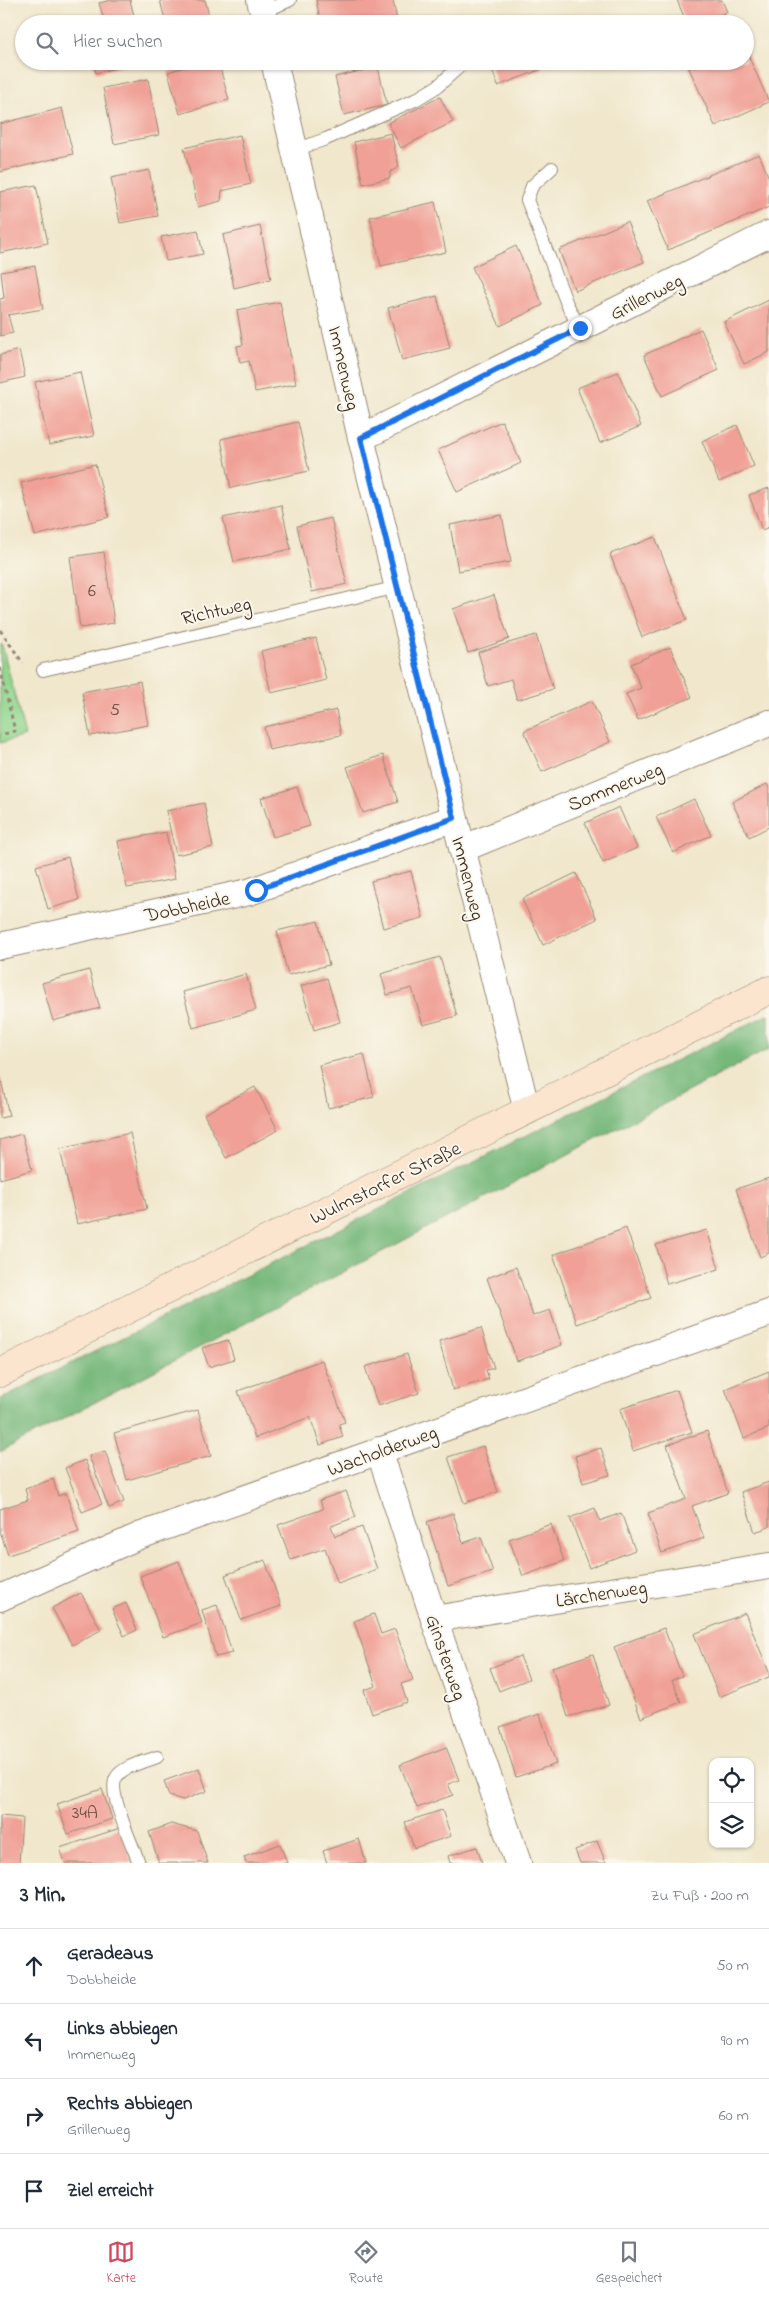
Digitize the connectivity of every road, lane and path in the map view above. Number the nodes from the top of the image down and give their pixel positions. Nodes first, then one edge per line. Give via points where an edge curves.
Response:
1 (290, 0) edge
2 (263, 12) edge
3 (276, 70) edge
4 (456, 70) edge
5 (295, 150) junction
6 (552, 168) dead end
7 (769, 234) edge
8 (580, 328) junction
9 (361, 438) junction
10 (398, 587) junction
11 (0, 630) edge
12 (0, 668) edge
13 (42, 670) joint
14 (769, 723) edge
15 (0, 734) edge
16 (454, 818) junction
17 (462, 849) junction
18 (0, 946) edge
19 (769, 990) edge
20 (526, 1111) junction
21 (769, 1313) edge
22 (0, 1373) edge
23 (380, 1450) junction
24 (769, 1566) edge
25 (0, 1598) edge
26 (434, 1619) junction
27 (157, 1757) dead end
28 (139, 1863) edge
29 (518, 1863) edge

1 - 2 lane
3 - 5 street, Immenweg
4 - 5 lane via 415,100
5 - 9 street, Immenweg
6 - 8 lane via 532,186 527,200 567,304
7 - 8 street, Grillenweg
8 - 9 street, Grillenweg
9 - 10 street, Immenweg
10 - 13 lane, Richtweg
10 - 16 street, Immenweg
11 - 13 path via 23,663
12 - 15 path via 15,731
14 - 17 street, Sommerweg
16 - 17 street, Immenweg
16 - 18 street, Dobbheide via 249,892
17 - 20 street, Immenweg
19 - 20 main road, Wulmstorfer Straße
20 - 22 main road, Wulmstorfer Straße
21 - 23 street, Wacholderweg
23 - 25 street, Wacholderweg via 139,1536
23 - 26 street, Ginsterweg
24 - 26 street, Lärchenweg
26 - 29 street, Ginsterweg
27 - 28 lane via 123,1770 115,1778 113,1791

